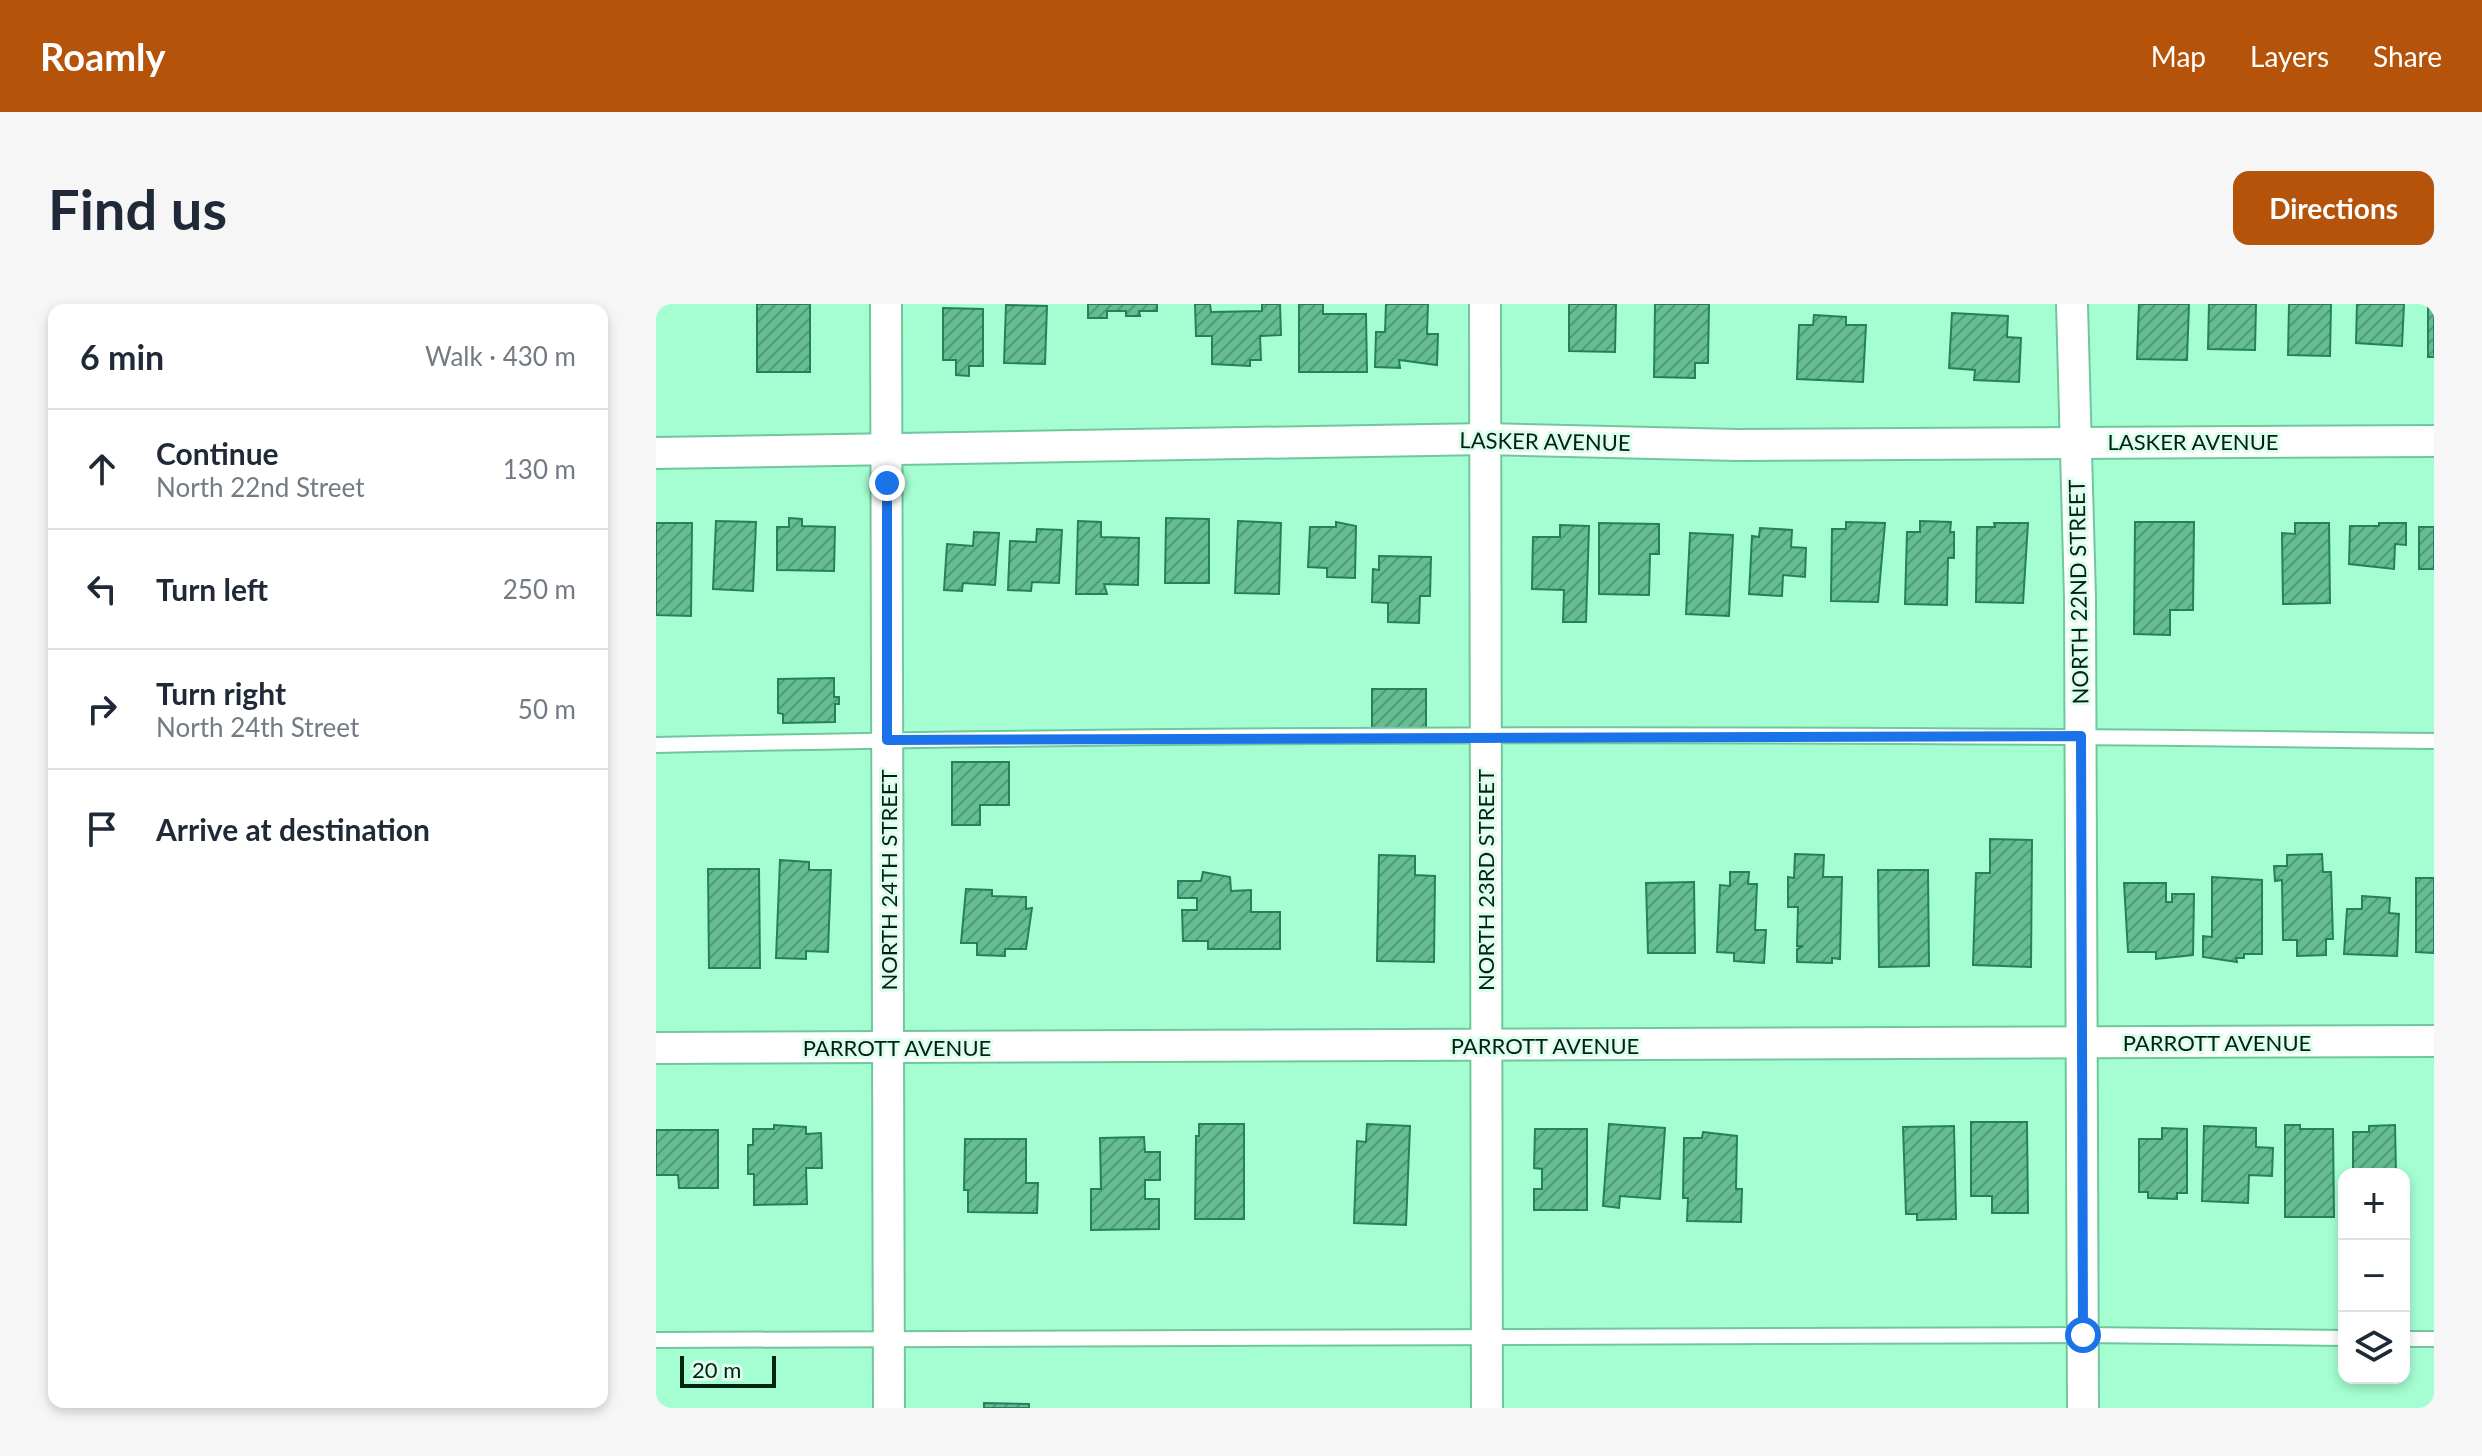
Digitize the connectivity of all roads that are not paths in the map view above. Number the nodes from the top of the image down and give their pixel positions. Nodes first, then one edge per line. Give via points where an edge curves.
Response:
1 (886, 304) edge
2 (1485, 304) edge
3 (2072, 304) edge
4 (1486, 439) junction
5 (2074, 441) junction
6 (2434, 441) edge
7 (887, 451) junction
8 (656, 453) edge
9 (1484, 736) junction
10 (2081, 736) junction
11 (887, 740) junction
12 (2434, 741) edge
13 (656, 745) edge
14 (2434, 1041) edge
15 (2082, 1042) junction
16 (1486, 1046) junction
17 (888, 1047) junction
18 (656, 1048) edge
19 (2083, 1335) junction
20 (2338, 1338) edge
21 (1487, 1339) junction
22 (2410, 1339) edge
23 (2434, 1339) edge
24 (656, 1340) edge
25 (889, 1340) junction
26 (889, 1408) edge
27 (1487, 1408) edge
28 (2083, 1408) edge

1 - 7 street, NORTH 24TH STREET
2 - 4 street, NORTH 23RD STREET
3 - 5 street, NORTH 22ND STREET
4 - 5 street, LASKER AVENUE via 1738,445
4 - 7 street, LASKER AVENUE
4 - 9 street, NORTH 23RD STREET
5 - 6 street, LASKER AVENUE
5 - 10 street, NORTH 22ND STREET
7 - 8 street, LASKER AVENUE
7 - 11 street, NORTH 24TH STREET
9 - 10 lane
9 - 11 lane
9 - 16 street, NORTH 23RD STREET
10 - 12 lane
10 - 15 street, NORTH 22ND STREET
11 - 13 lane
11 - 17 street, NORTH 24TH STREET
14 - 15 street, PARROTT AVENUE
15 - 16 street, PARROTT AVENUE
15 - 19 street, NORTH 22ND STREET
16 - 17 street, PARROTT AVENUE
16 - 21 street, NORTH 23RD STREET
17 - 18 street, PARROTT AVENUE
17 - 25 street, NORTH 24TH STREET
19 - 20 lane
19 - 21 lane
19 - 28 street, NORTH 22ND STREET
21 - 25 lane
21 - 27 street, NORTH 23RD STREET
22 - 23 lane
24 - 25 lane
25 - 26 street, NORTH 24TH STREET

